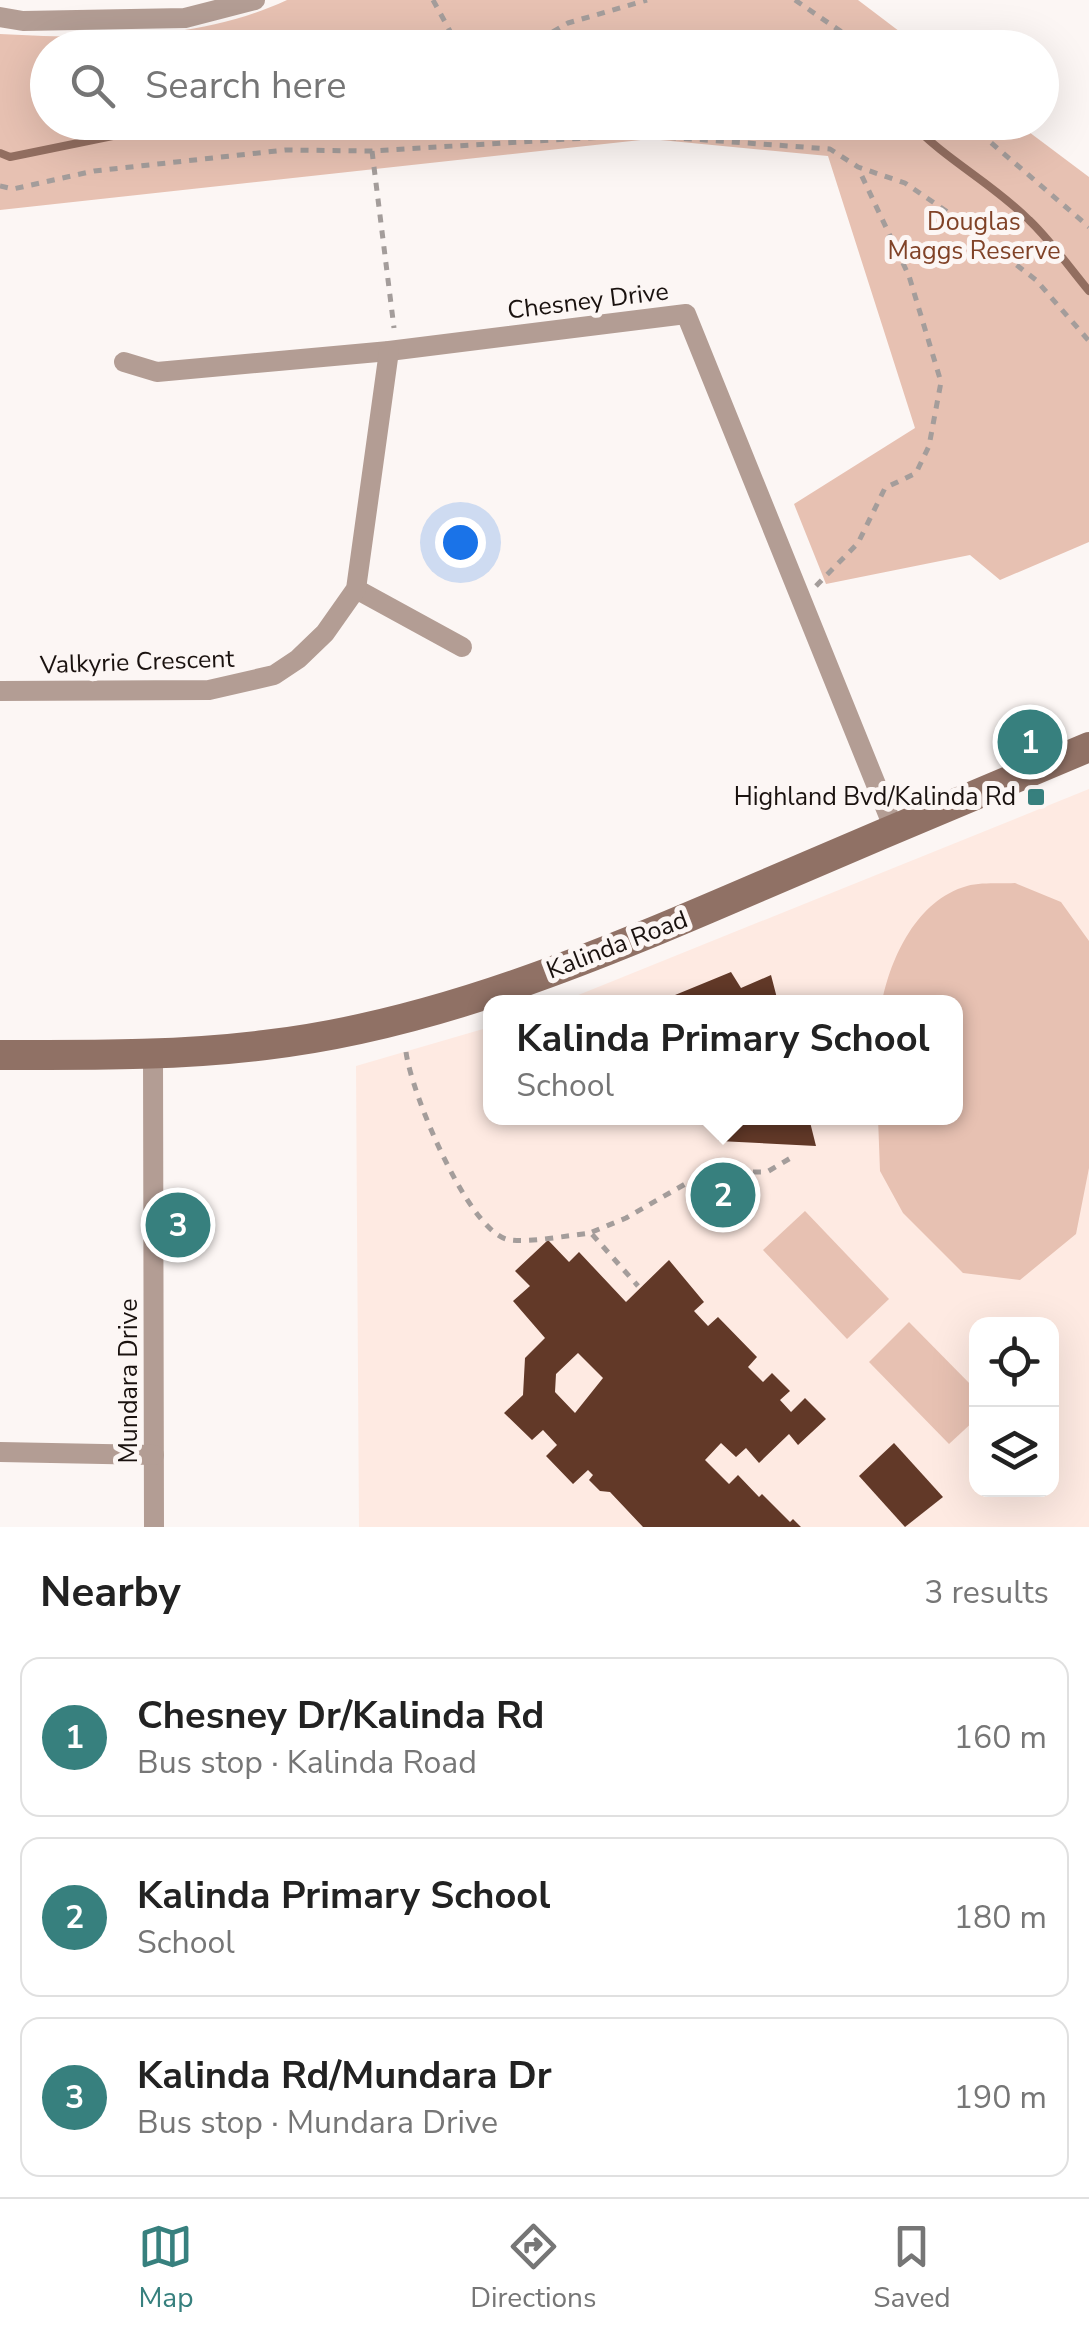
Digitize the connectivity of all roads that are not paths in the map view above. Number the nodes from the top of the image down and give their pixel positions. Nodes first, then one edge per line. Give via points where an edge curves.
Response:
1 (255, 0) edge
2 (0, 17) edge
3 (389, 351) junction
4 (124, 362) dead end
5 (356, 588) junction
6 (462, 647) dead end
7 (0, 691) edge
8 (1089, 747) edge
9 (894, 829) junction
10 (153, 1054) junction
11 (0, 1055) edge
12 (0, 1452) edge
13 (154, 1455) junction
14 (154, 1527) edge

1 - 2 street via 185,18
3 - 4 street, Chesney Drive via 157,372
3 - 5 street, Valkyrie Crescent
3 - 9 street, Chesney Drive via 686,314
5 - 6 street
5 - 7 street, Valkyrie Crescent via 298,659 244,685
8 - 9 street, Kalinda Road
9 - 10 street, Kalinda Road via 506,988 400,1019 267,1045
10 - 11 street, Kalinda Road
10 - 13 street, Mundara Drive
12 - 13 street
13 - 14 street, Mundara Drive

